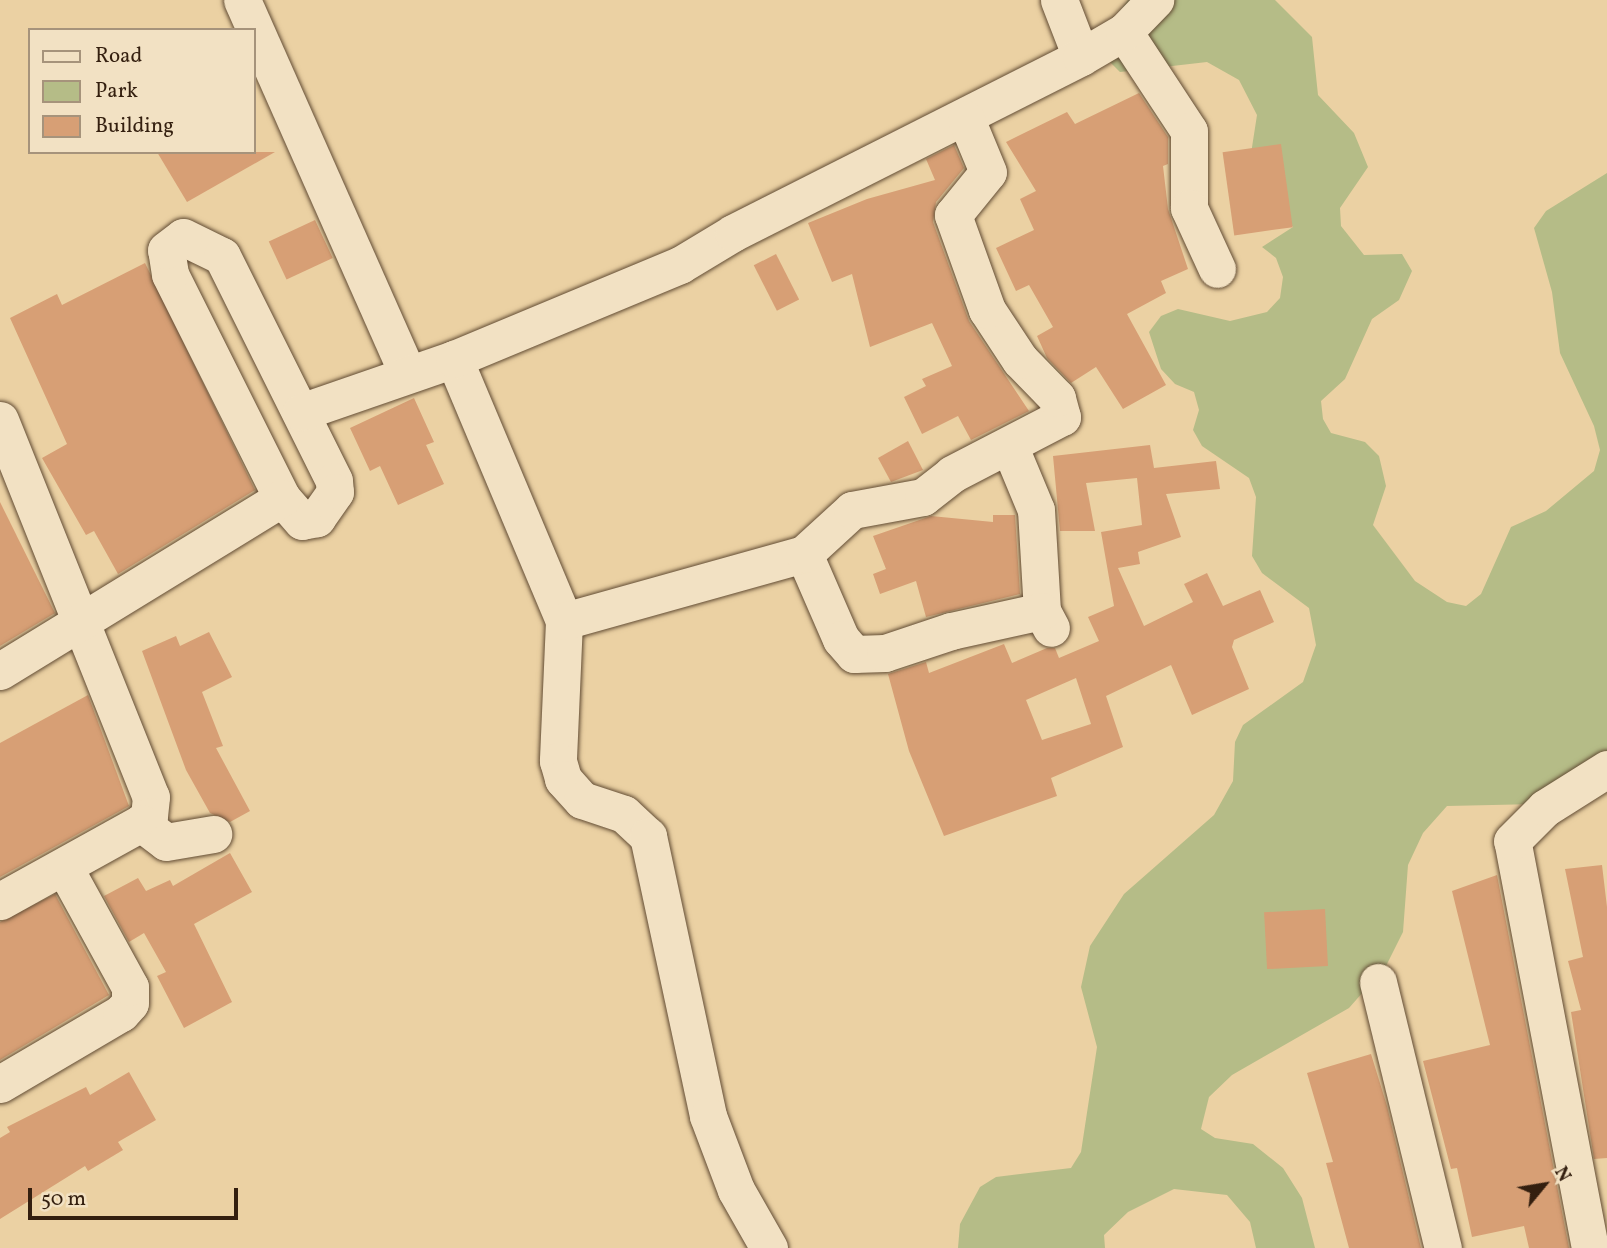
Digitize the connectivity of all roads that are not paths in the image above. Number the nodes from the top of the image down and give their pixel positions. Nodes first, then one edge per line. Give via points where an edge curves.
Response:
1 (242, 0) edge
2 (1059, 0) edge
3 (1155, 0) edge
4 (254, 28) edge
5 (256, 32) edge
6 (1124, 32) junction
7 (1081, 57) junction
8 (966, 119) junction
9 (1217, 269) dead end
10 (454, 359) junction
11 (407, 373) junction
12 (301, 412) junction
13 (0, 420) edge
14 (1009, 445) junction
15 (282, 498) junction
16 (804, 554) junction
17 (564, 621) junction
18 (85, 622) junction
19 (0, 671) edge
20 (1607, 769) edge
21 (141, 823) junction
22 (213, 834) dead end
23 (64, 867) junction
24 (0, 901) edge
25 (1378, 982) dead end
26 (0, 1084) edge
27 (769, 1248) edge
28 (1443, 1248) edge
29 (1590, 1248) edge

1 - 4 street
2 - 7 street
3 - 6 street
5 - 11 street
6 - 7 street
6 - 9 street via 1189,131 1189,208
7 - 8 street
8 - 10 street via 733,233 680,265
8 - 14 street via 988,172 984,184 954,209 970,264 1004,339 1064,409 1060,420
10 - 11 street
10 - 17 street
11 - 12 street
12 - 15 street via 335,492 317,518 302,521
12 - 15 street via 222,256 183,237 171,242 166,255 170,274
13 - 18 street
14 - 16 street via 952,474 923,496 852,510
14 - 16 street via 1036,510 1047,619 951,631 885,653 854,654 841,639
15 - 18 street
16 - 17 street
17 - 27 street via 558,761 563,779 582,800 624,814 648,835 708,1116 736,1190
18 - 19 street
18 - 21 street via 151,797 149,816
20 - 29 street via 1545,807 1513,841
21 - 22 street via 166,842
21 - 23 street
23 - 24 street
23 - 26 street via 130,987 130,1003 121,1013
25 - 28 street

